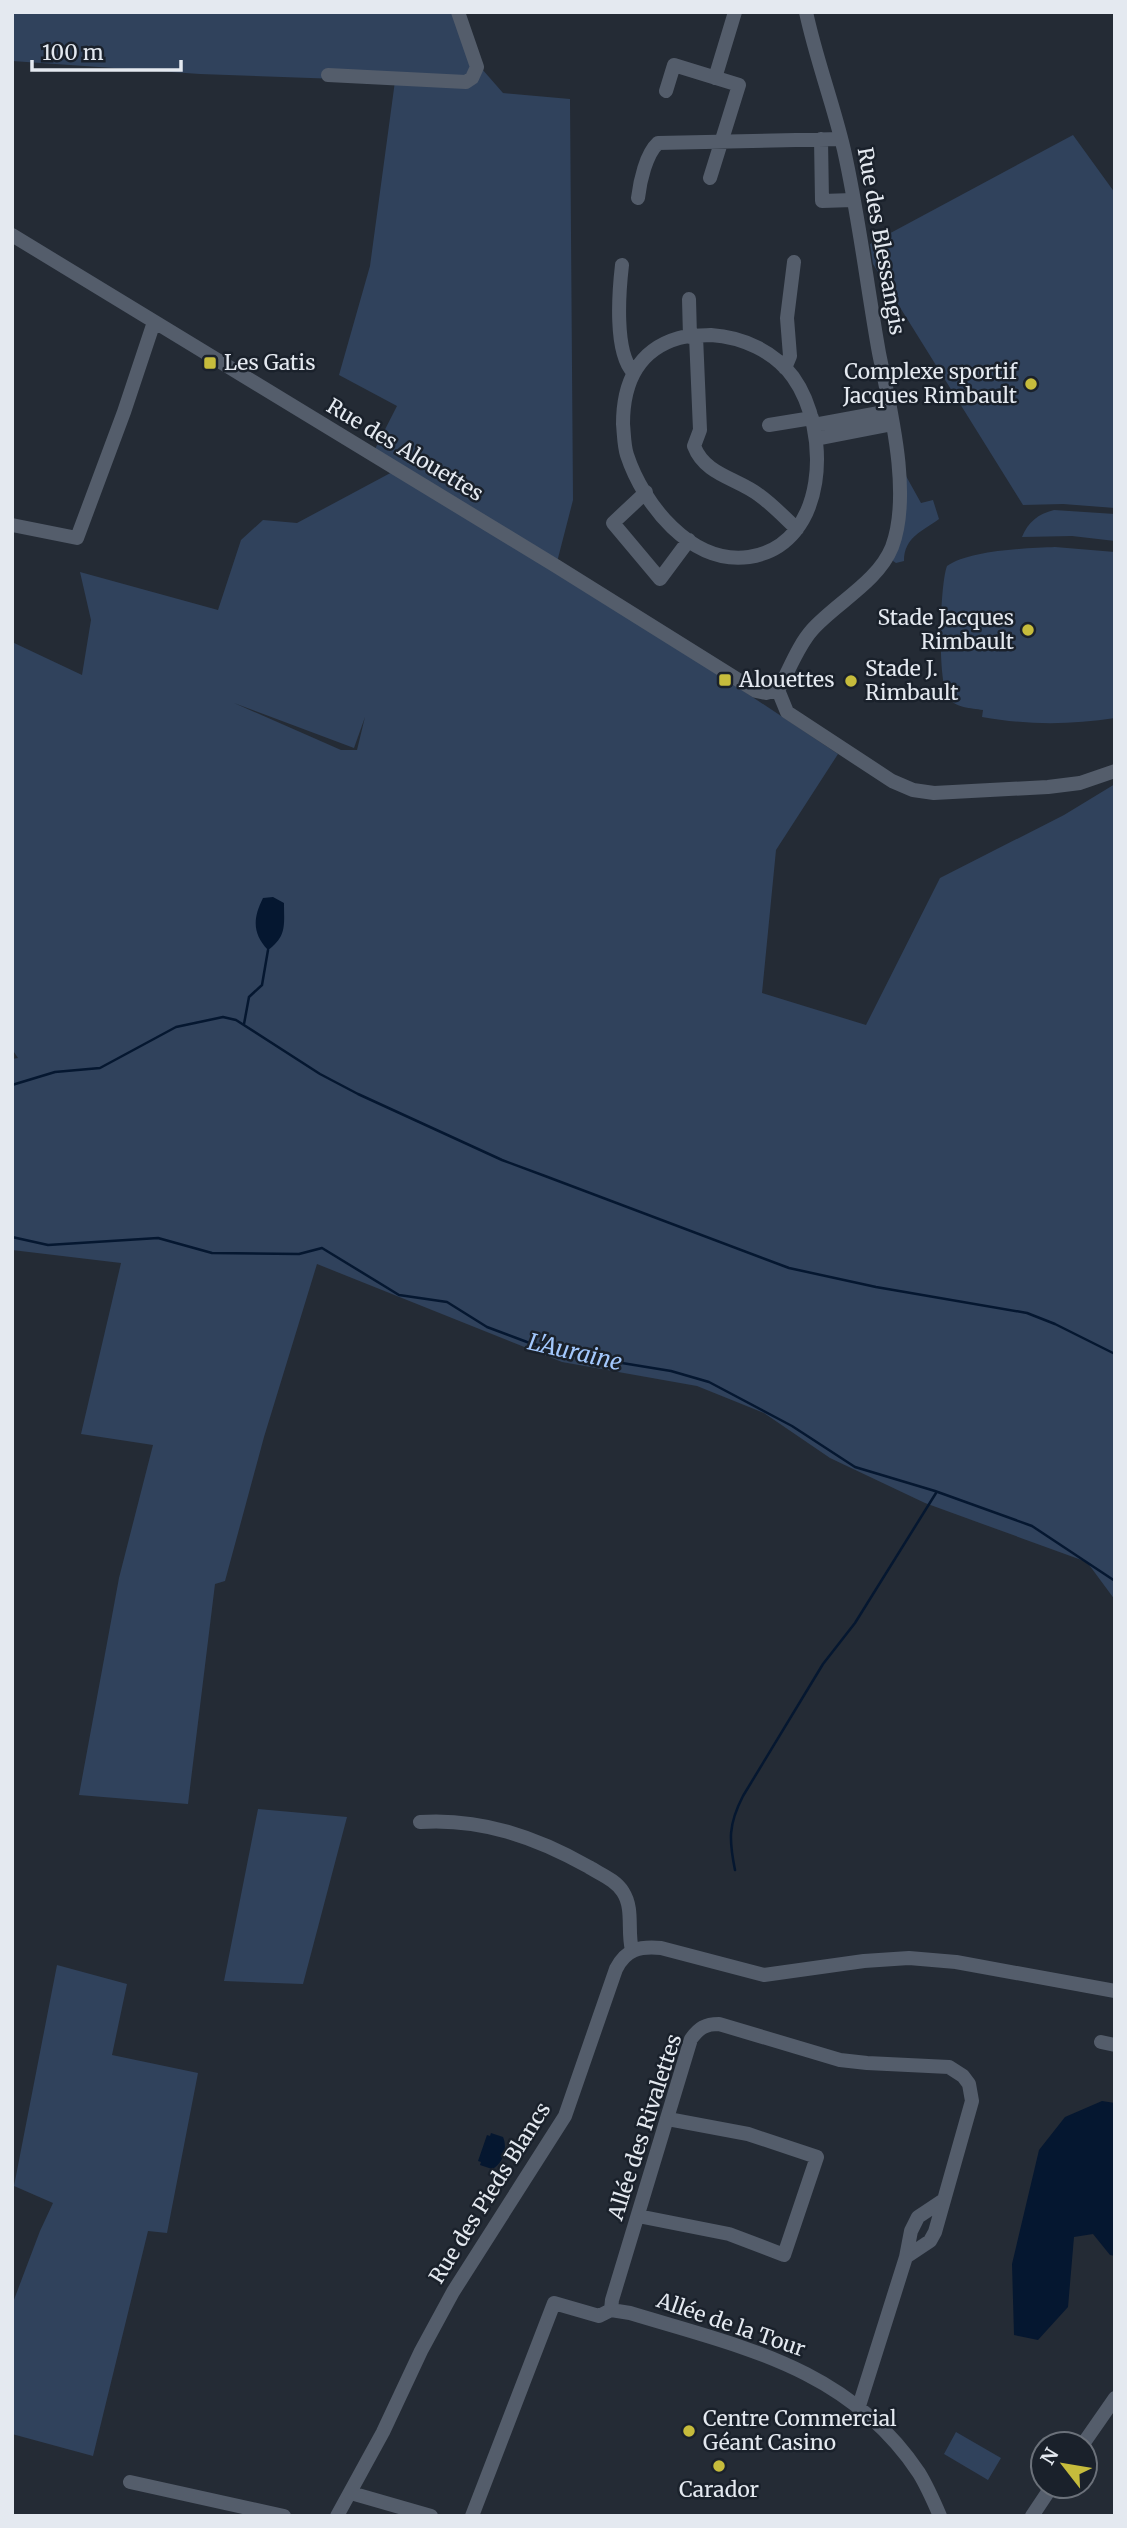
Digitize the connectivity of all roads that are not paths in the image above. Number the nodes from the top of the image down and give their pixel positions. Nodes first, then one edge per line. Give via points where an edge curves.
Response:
1 (458, 12) edge
2 (735, 12) edge
3 (806, 12) edge
4 (328, 75) dead end
5 (715, 78) junction
6 (666, 91) dead end
7 (821, 139) junction
8 (841, 139) junction
9 (721, 141) junction
10 (709, 178) dead end
11 (638, 198) dead end
12 (853, 200) junction
13 (12, 235) edge
14 (794, 262) dead end
15 (622, 265) dead end
16 (690, 299) dead end
17 (154, 322) junction
18 (693, 336) junction
19 (785, 368) junction
20 (633, 372) junction
21 (891, 417) junction
22 (769, 425) dead end
23 (814, 427) junction
24 (646, 492) junction
25 (12, 525) edge
26 (797, 529) junction
27 (689, 540) junction
28 (778, 690) junction
29 (1115, 771) edge
30 (420, 1822) dead end
31 (632, 1950) junction
32 (1115, 1992) edge
33 (668, 2119) junction
34 (942, 2201) junction
35 (638, 2216) junction
36 (906, 2257) junction
37 (611, 2310) junction
38 (1115, 2399) edge
39 (859, 2406) junction
40 (1110, 2417) edge
41 (1097, 2430) edge
42 (130, 2482) dead end
43 (351, 2493) junction
44 (1043, 2500) edge
45 (284, 2516) edge
46 (337, 2516) edge
47 (431, 2516) edge
48 (472, 2516) edge
49 (940, 2516) edge
50 (1032, 2516) edge

1 - 4 street via 477,67 466,82
2 - 5 street
3 - 8 street, Rue des Blessangis
5 - 6 street via 674,65
5 - 9 street via 739,85
7 - 8 street
7 - 9 street
7 - 12 street via 822,201
8 - 12 street, Rue des Blessangis
9 - 10 street
9 - 11 street via 658,143
12 - 21 street, Rue des Blessangis
13 - 17 street, Rue des Alouettes
14 - 19 street via 787,318 790,356
15 - 20 street via 618,295 621,344
16 - 18 street
17 - 25 street via 77,538
17 - 28 street, Rue des Alouettes via 756,691
18 - 19 street via 739,339
18 - 20 street via 668,342
18 - 26 street via 700,430 694,446 699,458 758,494
19 - 23 street via 804,397
20 - 24 street via 624,397 626,454
21 - 23 street
21 - 28 street, Rue des Blessangis via 899,507 892,545 877,569 811,631
22 - 23 street
23 - 26 street via 816,474 808,511
24 - 27 street via 667,521
24 - 27 street via 613,523 660,579
26 - 27 street via 783,543 748,557 714,553
28 - 29 street via 787,712 912,790 1048,787 1080,783
30 - 31 street via 489,1825 568,1856 611,1880 627,1900
31 - 32 street via 661,1948 764,1975 864,1961 956,1962
31 - 43 street, Rue des Pieds Blancs via 617,1969 565,2116 453,2292
33 - 34 street, Allée des Rivalettes via 691,2039 707,2024 839,2060 949,2067 969,2084 972,2101
33 - 35 street, Allée des Rivalettes
33 - 35 street via 748,2134 817,2157 784,2255 729,2234
34 - 36 street, Allée des Rivalettes via 930,2241
34 - 36 street via 918,2217
35 - 37 street, Allée des Rivalettes
36 - 39 street
37 - 39 street, Allée de la Tour via 788,2363
37 - 48 street via 599,2316 554,2303
38 - 40 street
39 - 49 street, Allée de la Tour via 888,2433 920,2474
40 - 41 street
42 - 45 street
43 - 46 street, Rue des Pieds Blancs
43 - 47 street
44 - 50 street

